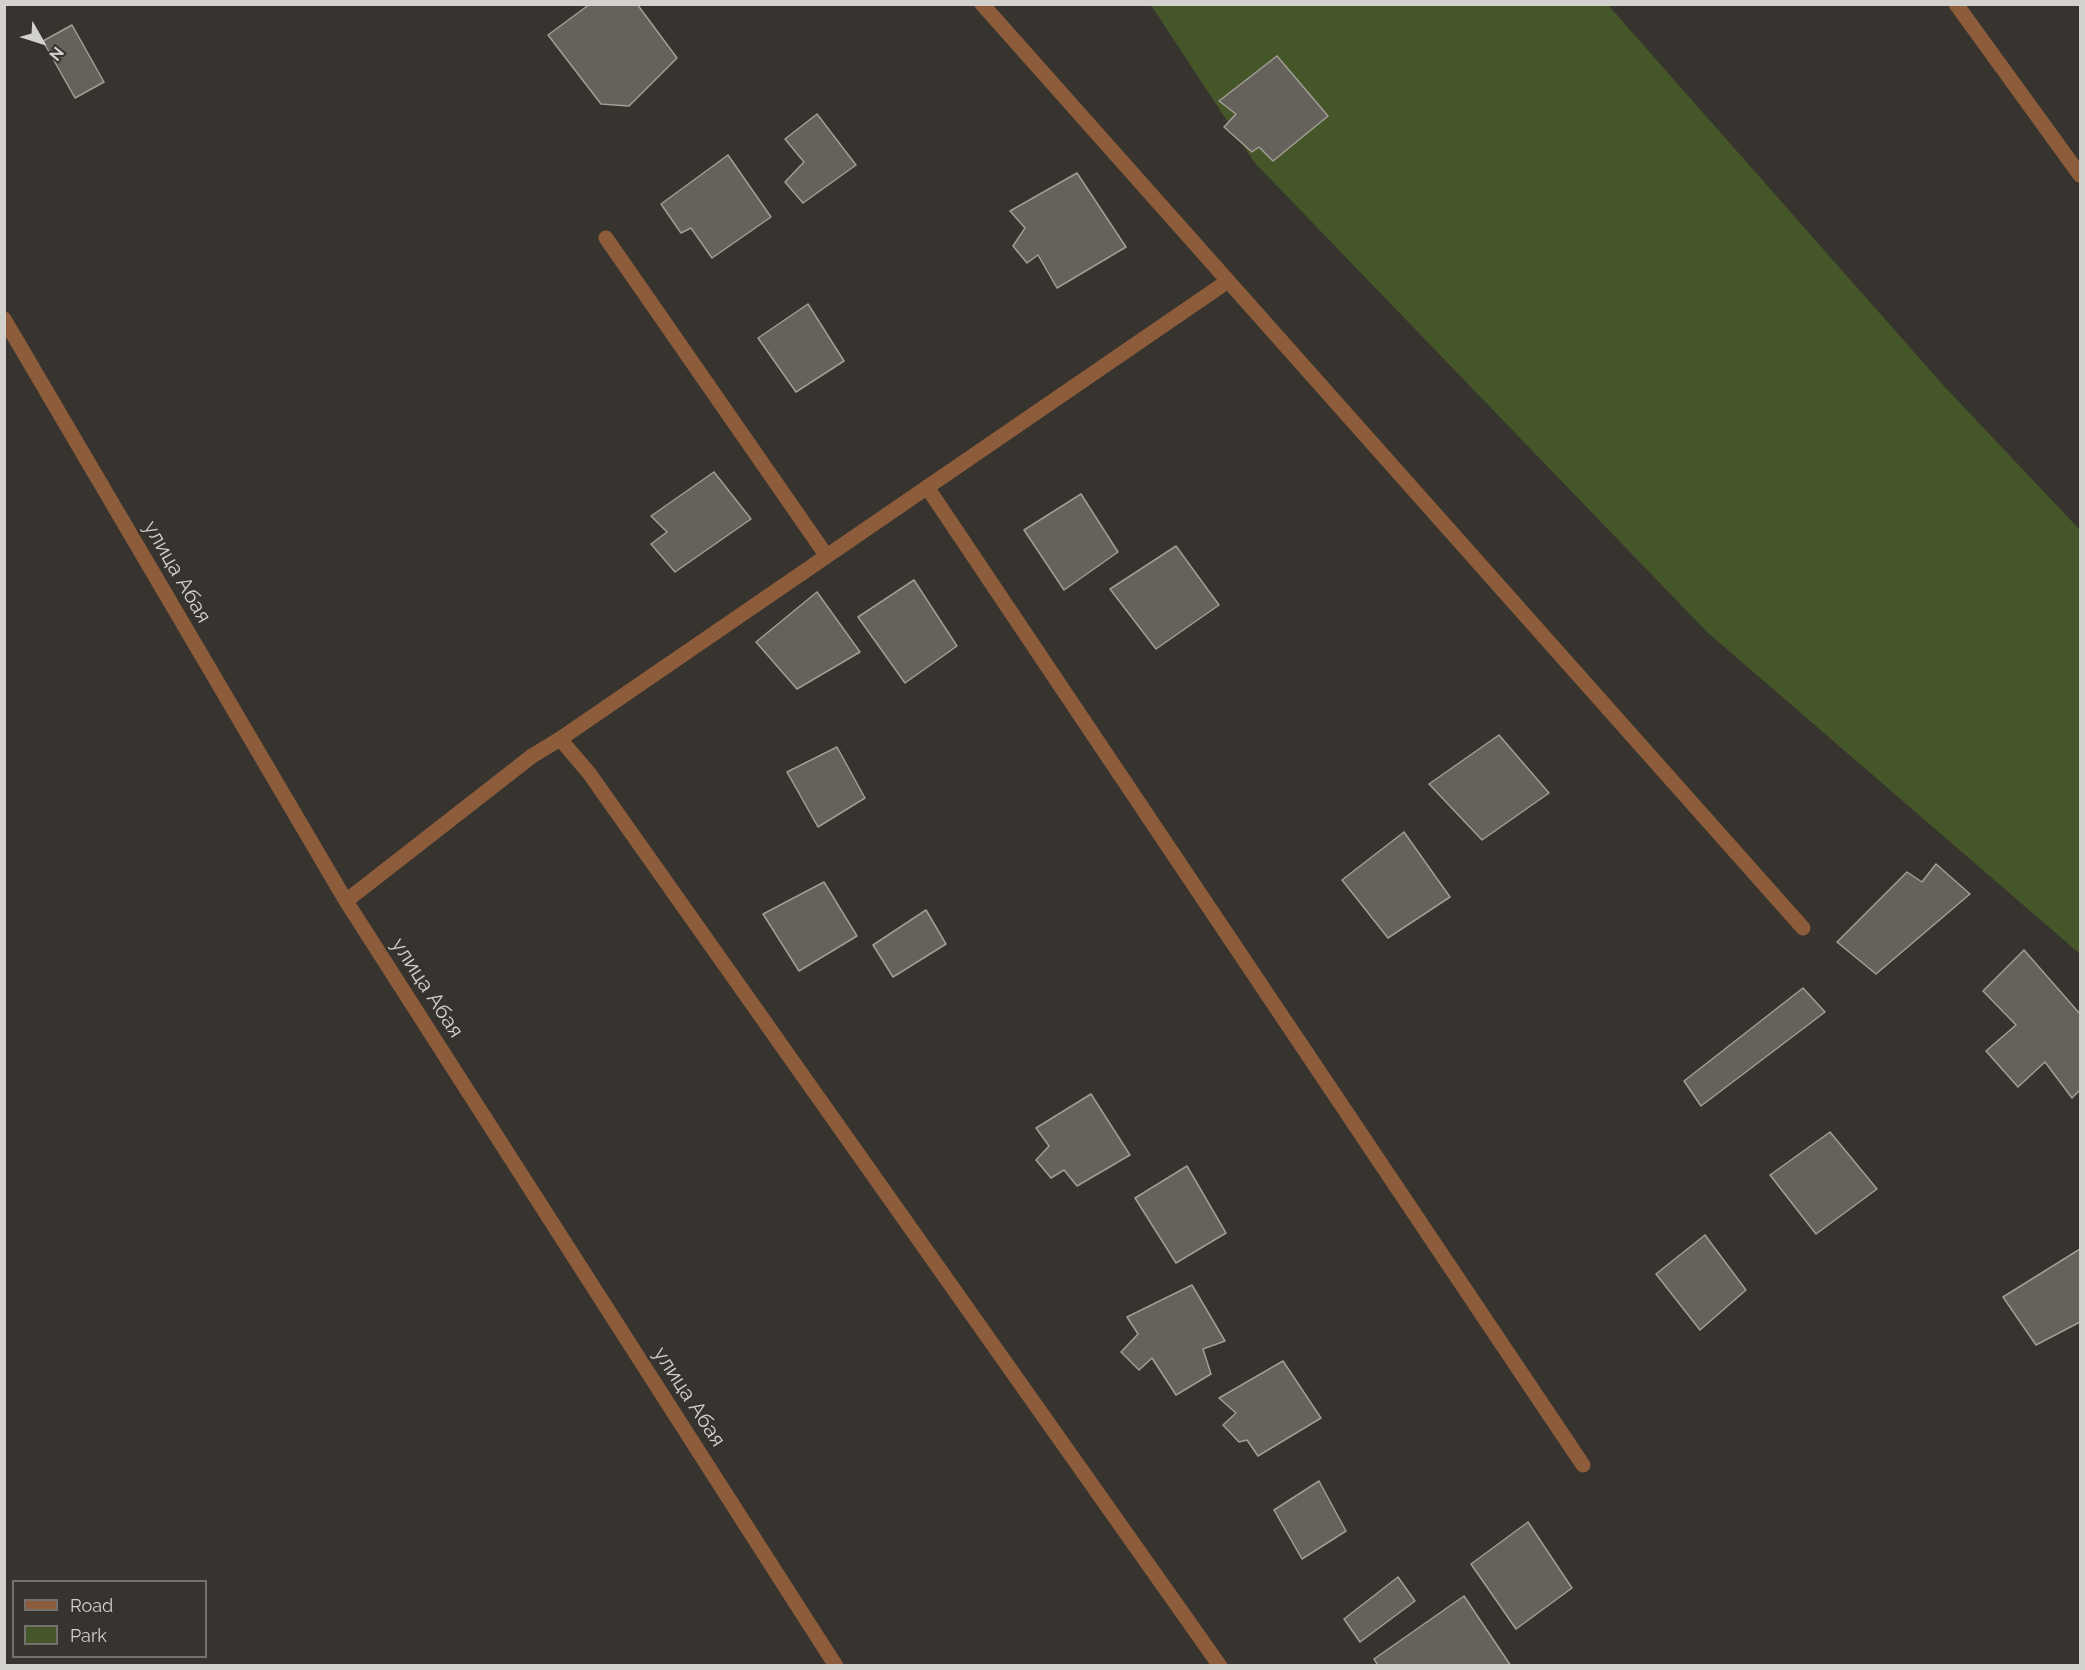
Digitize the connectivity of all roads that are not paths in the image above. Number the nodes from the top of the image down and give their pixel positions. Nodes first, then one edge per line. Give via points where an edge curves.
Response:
1 (982, 4) edge
2 (1956, 4) edge
3 (2080, 175) edge
4 (606, 238) dead end
5 (1228, 281) junction
6 (4, 319) edge
7 (927, 487) junction
8 (826, 555) junction
9 (560, 739) junction
10 (346, 901) junction
11 (1803, 928) dead end
12 (1583, 1465) dead end
13 (836, 1665) edge
14 (1220, 1665) edge

1 - 5 street
2 - 3 street
4 - 8 street
5 - 7 street
5 - 11 street
6 - 10 street, улица Абая
7 - 8 street
7 - 12 street
8 - 9 street
9 - 10 street via 532,756
9 - 14 street via 596,782
10 - 13 street, улица Абая

